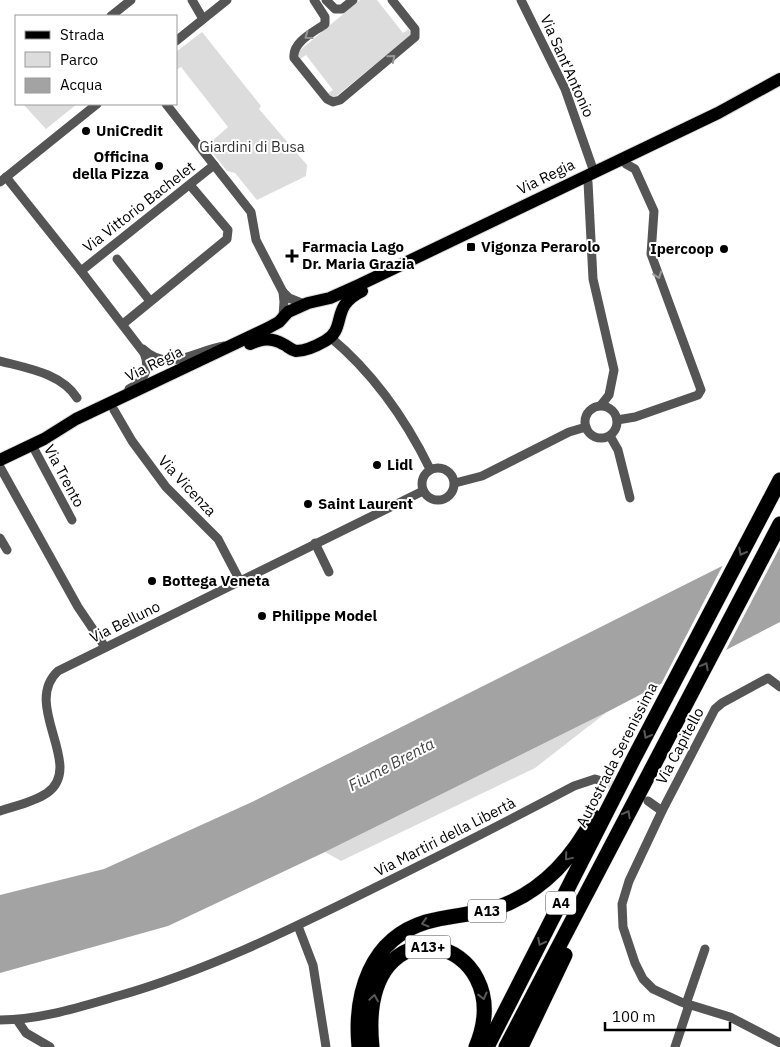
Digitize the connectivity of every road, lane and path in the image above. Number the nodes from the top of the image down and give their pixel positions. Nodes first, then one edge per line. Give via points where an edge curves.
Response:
1 (131, 0) edge
2 (192, 0) edge
3 (227, 0) edge
4 (314, 0) edge
5 (326, 0) edge
6 (353, 0) edge
7 (392, 0) edge
8 (521, 0) edge
9 (112, 15) edge
10 (203, 19) junction
11 (178, 39) edge
12 (780, 79) edge
13 (780, 87) edge
14 (96, 105) edge
15 (167, 105) edge
16 (626, 164) junction
17 (214, 165) junction
18 (591, 177) junction
19 (3, 179) edge
20 (190, 185) junction
21 (117, 259) dead end
22 (81, 271) junction
23 (282, 292) junction
24 (324, 300) junction
25 (150, 301) junction
26 (304, 304) junction
27 (339, 316) junction
28 (281, 319) junction
29 (123, 324) junction
30 (330, 337) junction
31 (232, 344) junction
32 (283, 344) junction
33 (142, 348) junction
34 (0, 361) edge
35 (77, 398) dead end
36 (601, 406) junction
37 (114, 410) junction
38 (76, 419) junction
39 (617, 420) junction
40 (586, 427) junction
41 (610, 436) junction
42 (44, 439) junction
43 (32, 445) junction
44 (0, 460) edge
45 (0, 467) edge
46 (430, 469) junction
47 (780, 480) edge
48 (455, 483) junction
49 (423, 491) junction
50 (630, 498) dead end
51 (72, 520) dead end
52 (780, 524) edge
53 (0, 538) edge
54 (315, 543) junction
55 (7, 550) dead end
56 (329, 572) dead end
57 (240, 581) junction
58 (104, 647) junction
59 (780, 687) edge
60 (634, 758) junction
61 (605, 782) tunnel mouth
62 (648, 801) tunnel mouth
63 (662, 811) junction
64 (0, 812) edge
65 (605, 857) junction
66 (298, 926) junction
67 (705, 949) dead end
68 (688, 1004) junction
69 (0, 1020) edge
70 (17, 1020) junction
71 (779, 1041) edge
72 (50, 1047) edge
73 (326, 1047) edge
74 (359, 1047) edge
75 (372, 1047) edge
76 (476, 1047) edge
77 (487, 1047) edge
78 (506, 1047) edge
79 (521, 1047) edge
80 (675, 1047) edge

1 - 9 street
2 - 10 street
3 - 10 street
4 -> 7 street via 326,17 325,24 298,44 293,53 327,99 333,102 340,100 416,38 415,29
5 - 6 street via 334,9 342,9
8 - 18 street, Via Sant'Antonio via 565,89
10 - 11 street
12 - 18 main road, Via Regia
13 - 16 main road, Via Regia
14 - 19 street
15 - 17 street, Via Vittorio Bachelet
16 - 18 main road, Via Regia
16 -> 39 street via 635,169 654,211 651,254 700,392 635,417
17 - 20 street, Via Vittorio Bachelet
17 - 23 street, Via Vittorio Bachelet via 250,210 256,240
18 - 24 main road, Via Regia
18 - 27 main road, Via Regia via 356,294 344,304
18 - 36 street, Via Sant'Antonio via 593,279 614,370 610,395
19 - 22 street, Via Vittorio Bachelet
20 - 22 street, Via Vittorio Bachelet
20 - 25 street via 229,235
21 - 25 street
22 - 29 street, Via Vittorio Bachelet
23 - 26 street
23 - 28 street, Via Vittorio Bachelet
24 - 26 main road, Via Regia
24 - 27 main road
25 - 29 street
26 - 28 main road, Via Regia
27 - 30 main road, Via Regia via 338,326
28 - 31 main road, Via Regia
28 - 32 main road via 280,338
29 - 33 street, Via Vittorio Bachelet
30 - 32 main road, Via Regia via 301,350 292,350
30 - 46 street via 367,371
31 - 33 street, Via Vittorio Bachelet via 213,347 179,360 159,358
31 - 38 main road, Via Regia
32 - 37 main road, Via Regia via 267,338 259,340
33 - 38 street, Via Vittorio Bachelet via 148,366 142,379
34 - 35 street via 53,378
36 - 39 street via 614,411
36 - 40 street via 589,411
37 - 42 main road, Via Regia
37 - 57 street, Via Vicenza via 166,487 218,539
38 - 42 main road, Via Regia
39 - 41 street via 616,429
40 - 41 street via 596,437
40 - 48 street via 569,432 498,470
41 - 50 street via 618,450
42 - 43 main road, Via Regia
43 - 44 main road, Via Regia
43 - 51 street, Via Trento
45 - 58 street
46 - 48 street via 446,469
46 - 49 street via 422,479
47 -> 60 highway, Autostrada Serenissima / A4
48 - 49 street via 448,503 432,499
49 - 54 street, Via Belluno
65 -> 52 highway, A4
53 - 55 street
54 - 56 street
54 - 57 street, Via Belluno
57 - 58 street, Via Belluno
58 - 64 street, Via Belluno via 58,670 47,683 45,698 60,764 59,778 48,793
59 - 63 street, Via Capitello via 768,678 715,710
60 -> 74 highway, A13 via 608,792 577,847 542,883 511,902 488,911 448,917 414,927 386,946 366,975 360,993
60 -> 77 highway, Autostrada Serenissima / A4
61 - 66 street, Via Martiri della Libertà via 594,779 574,786
62 - 63 street
63 - 68 street via 629,881 622,904 623,927 643,979 653,989
65 - 78 highway, A4
65 - 79 highway, A4 via 591,902
66 - 70 street, Via Martiri della Libertà via 215,963 144,988 88,1005
66 - 73 street via 313,965
67 - 68 street
68 - 71 street via 730,1017
68 - 80 street
69 - 70 street, Via Martiri della Libertà
70 - 72 street via 26,1033
75 -> 76 highway, A13+ via 372,1008 381,974 404,952 431,946 456,955 469,968 482,991 485,1018

